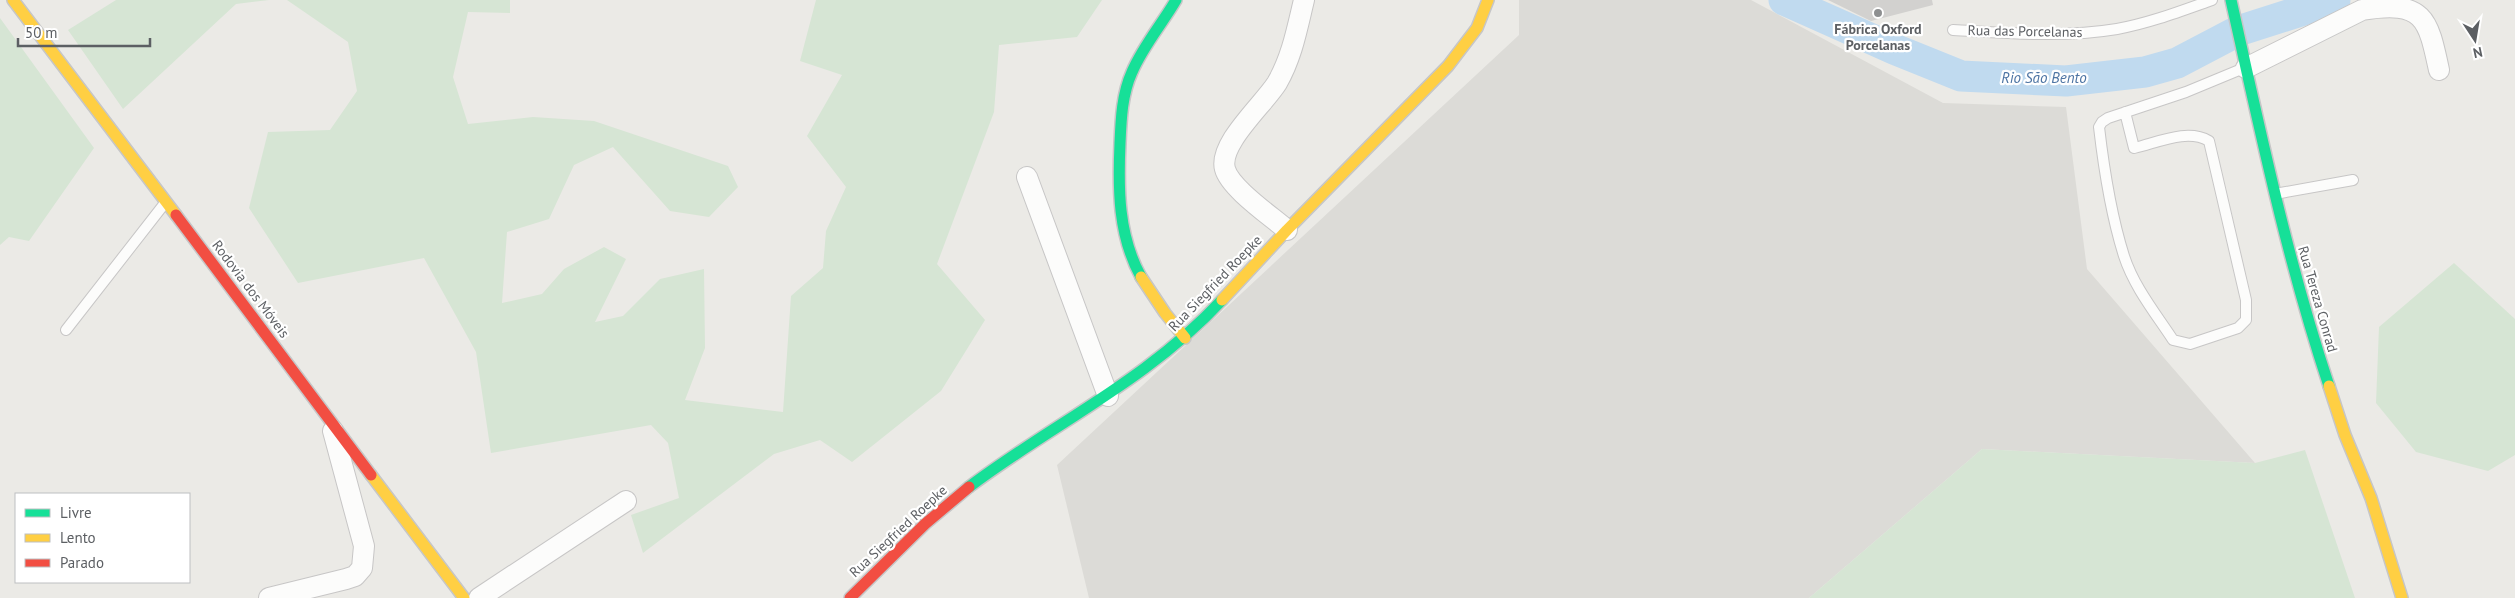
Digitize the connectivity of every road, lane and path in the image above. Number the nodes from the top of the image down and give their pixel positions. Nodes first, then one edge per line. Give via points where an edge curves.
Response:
1 (13, 0) edge
2 (1176, 0) edge
3 (1304, 0) edge
4 (1488, 0) edge
5 (2212, 0) edge
6 (2232, 5) edge
7 (1953, 30) dead end
8 (2244, 60) junction
9 (2439, 70) dead end
10 (2125, 112) junction
11 (1027, 177) dead end
12 (2353, 180) dead end
13 (2274, 195) junction
14 (166, 202) junction
15 (1287, 230) junction
16 (66, 330) dead end
17 (1186, 338) junction
18 (1108, 396) junction
19 (330, 419) junction
20 (626, 501) dead end
21 (269, 598) edge
22 (464, 598) edge
23 (479, 598) edge
24 (850, 598) edge
25 (2402, 598) edge

1 - 14 street, Rodovia dos Móveis
2 - 17 street via 1138,58 1127,87 1117,201 1122,232 1135,265 1158,304
3 - 15 street via 1293,46 1277,82 1224,155 1225,169 1231,180
4 - 15 street, Rua Siegfried Roepke via 1477,28 1448,66
5 - 7 lane, Rua das Porcelanas via 2135,25 2086,33
6 - 8 street, Rua Tereza Conrad
8 - 9 street via 2362,10 2404,1 2416,7 2423,16
8 - 10 lane via 2186,92
8 - 13 street, Rua Tereza Conrad
10 - 10 lane via 2134,148 2189,135 2199,135 2209,141 2246,300 2246,320 2238,328 2190,344 2173,340 2139,288 2124,257 2104,172 2099,128 2108,118
11 - 18 street
12 - 13 lane
13 - 25 street, Rua Tereza Conrad via 2309,326 2345,435 2372,498
14 - 16 lane
14 - 19 street, Rodovia dos Móveis
15 - 17 street, Rua Siegfried Roepke
17 - 18 street, Rua Siegfried Roepke
18 - 24 street, Rua Siegfried Roepke via 1000,464 964,491 925,524
19 - 21 street via 361,533 365,558 362,568 355,576 346,579
19 - 22 street, Rodovia dos Móveis
20 - 23 street

